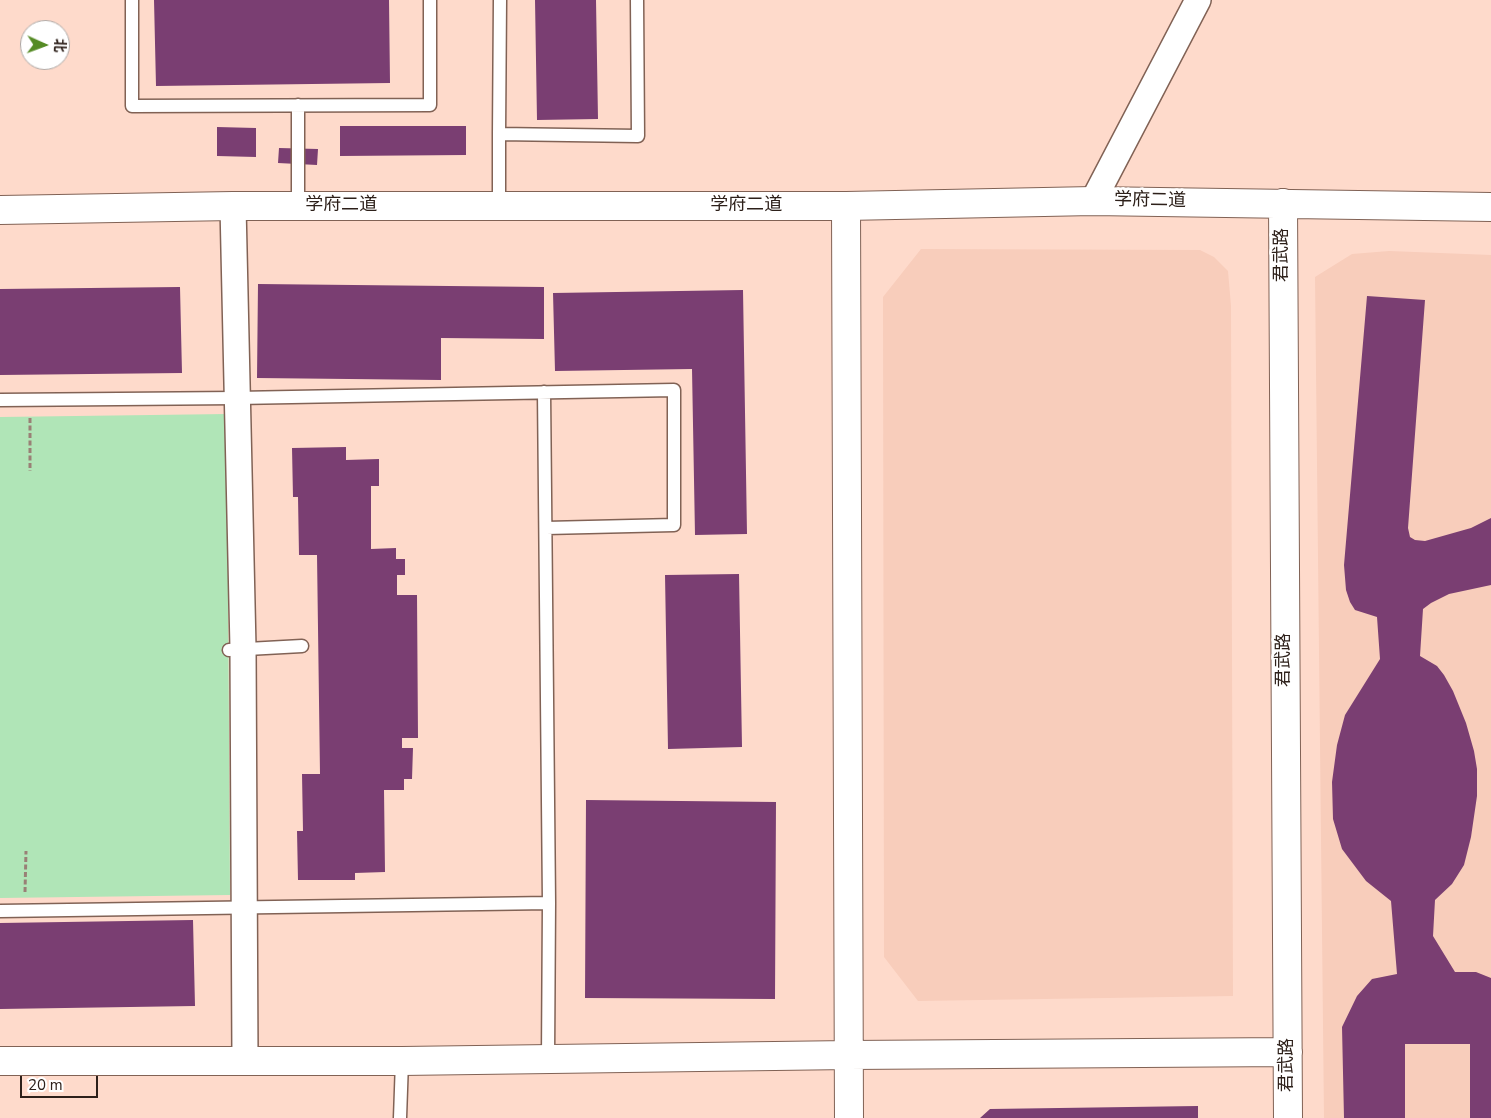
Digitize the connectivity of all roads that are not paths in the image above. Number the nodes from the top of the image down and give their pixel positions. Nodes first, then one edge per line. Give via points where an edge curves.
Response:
1 (132, 0) edge
2 (430, 0) edge
3 (500, 0) edge
4 (638, 0) edge
5 (1198, 0) edge
6 (298, 105) junction
7 (499, 134) junction
8 (1093, 201) junction
9 (1283, 203) junction
10 (233, 206) junction
11 (298, 206) junction
12 (499, 206) junction
13 (846, 206) junction
14 (1491, 207) edge
15 (0, 210) edge
16 (544, 392) junction
17 (237, 398) junction
18 (0, 400) edge
19 (546, 528) junction
20 (302, 646) dead end
21 (236, 649) junction
22 (549, 904) junction
23 (244, 908) junction
24 (0, 911) edge
25 (1288, 1052) junction
26 (848, 1055) junction
27 (548, 1058) junction
28 (245, 1060) junction
29 (0, 1061) edge
30 (402, 1061) junction
31 (400, 1118) edge
32 (849, 1118) edge
33 (1288, 1118) edge

1 - 6 lane via 132,106
2 - 6 lane via 430,105
3 - 7 lane
4 - 7 lane via 638,136
5 - 8 street
6 - 11 lane
7 - 12 lane
8 - 9 street, 学府二道
8 - 13 street, 学府二道
9 - 14 street, 学府二道
9 - 25 street, 君武路
10 - 11 street, 学府二道
10 - 15 street, 学府二道
10 - 17 street
11 - 12 street, 学府二道
12 - 13 street, 学府二道
13 - 26 street
16 - 17 lane
16 - 19 lane
16 - 19 lane via 674,390 674,525
17 - 18 lane
17 - 21 street
19 - 22 lane
20 - 21 lane
21 - 23 street
22 - 23 lane
22 - 27 lane
23 - 24 lane
23 - 28 street
25 - 26 street
25 - 33 street, 君武路
26 - 27 street
26 - 32 street
27 - 30 street
28 - 29 street
28 - 30 street
30 - 31 lane

